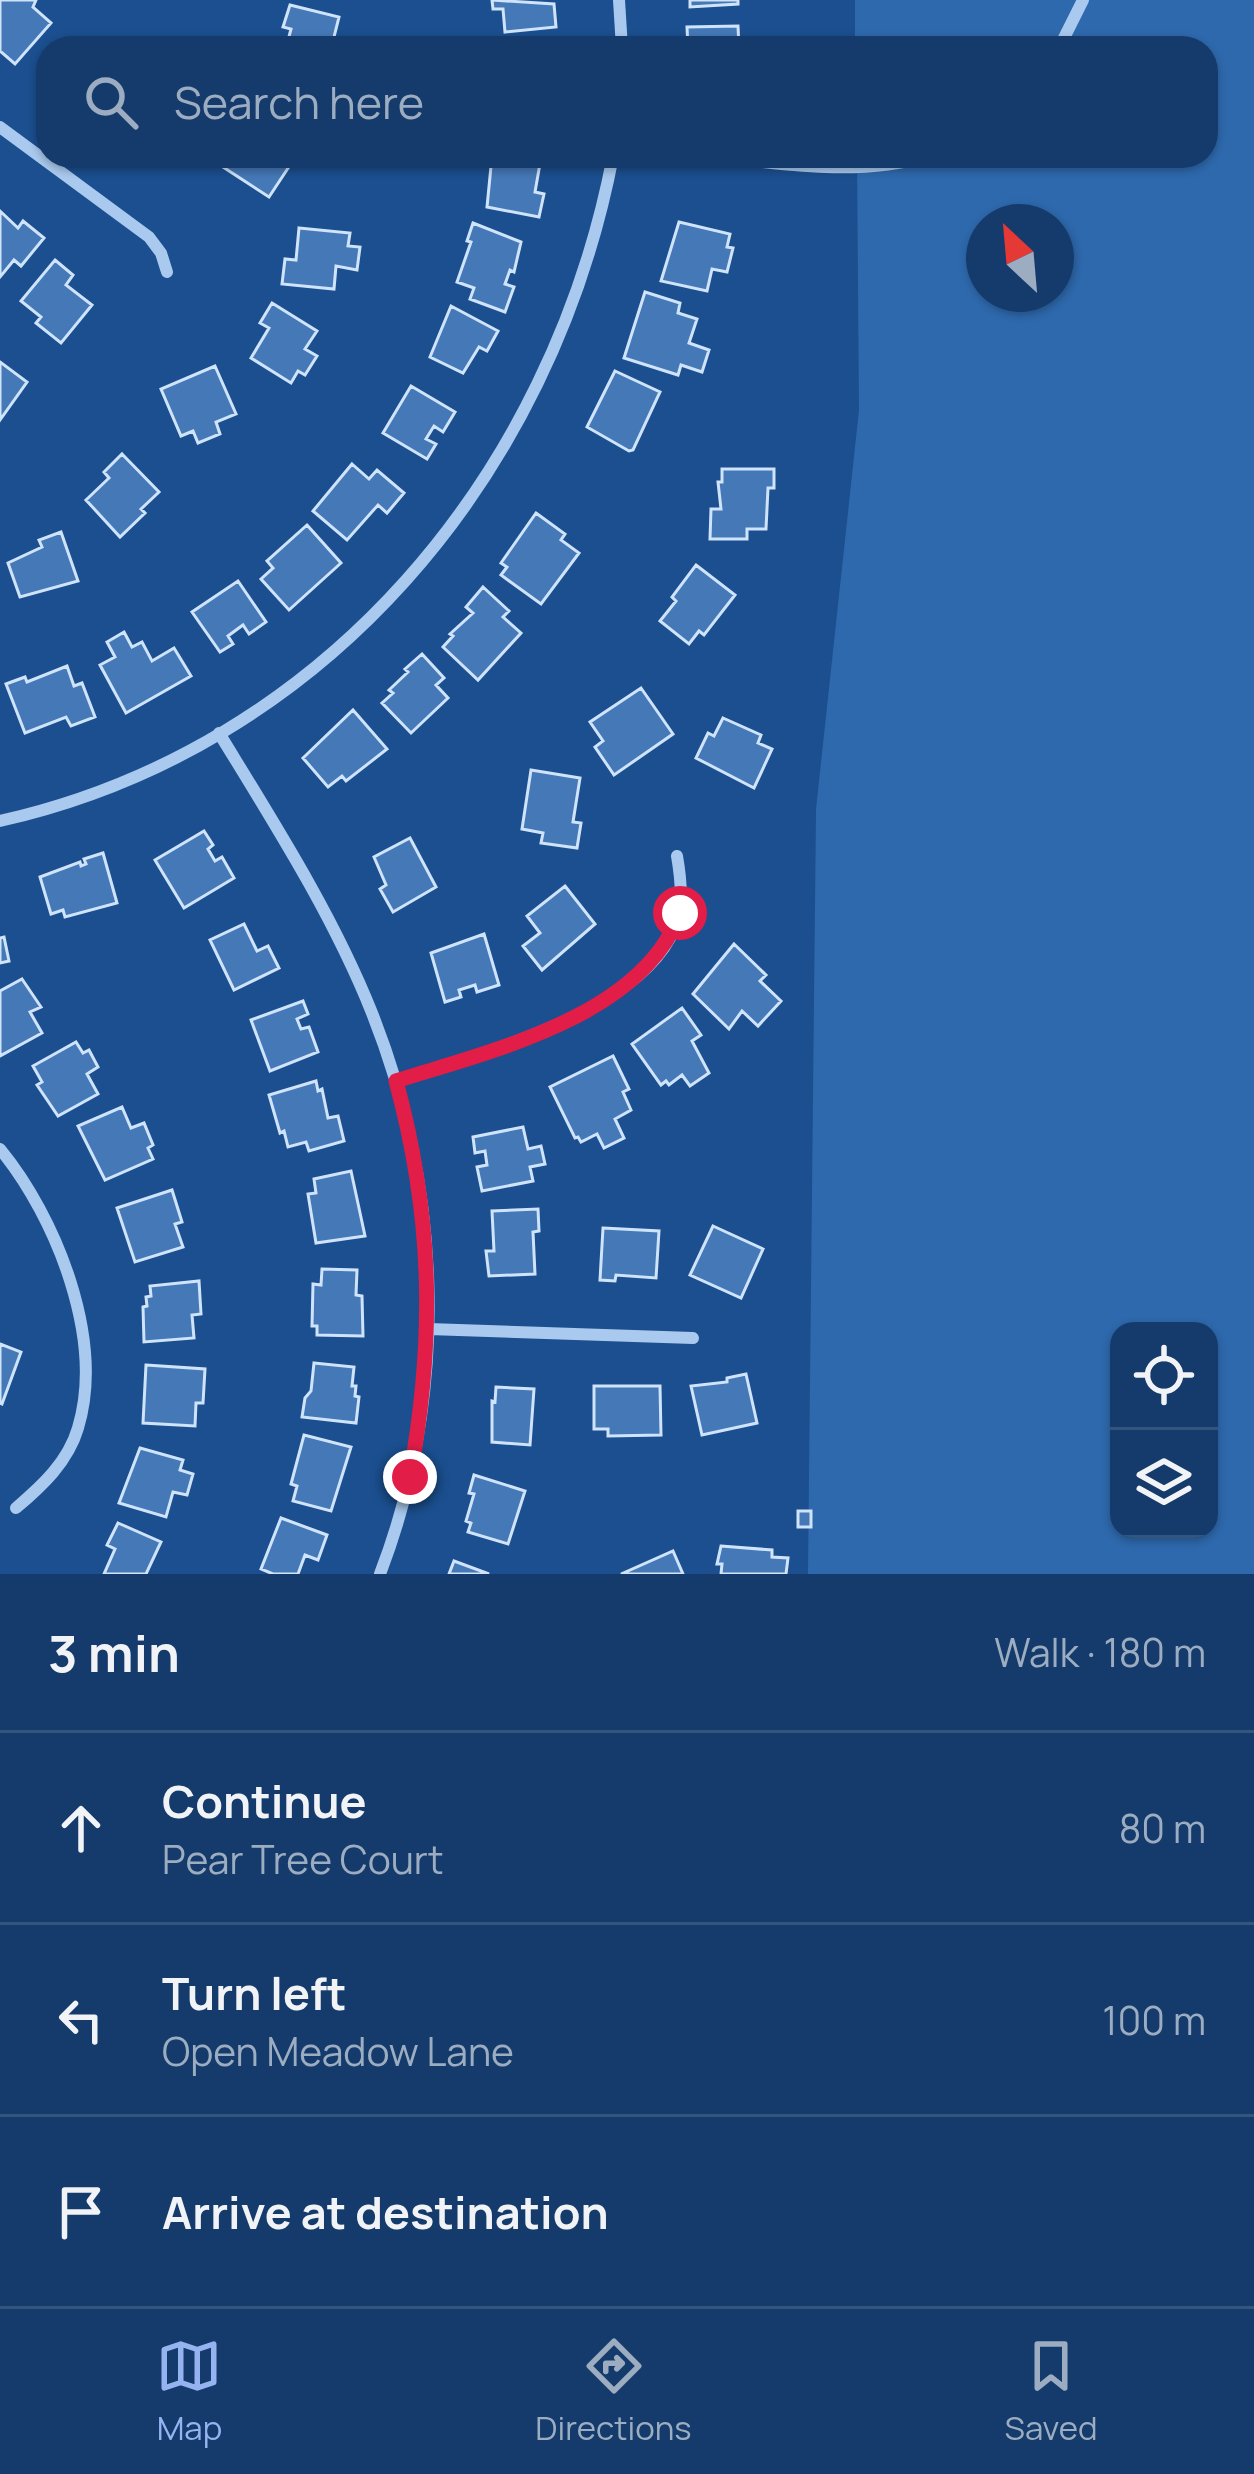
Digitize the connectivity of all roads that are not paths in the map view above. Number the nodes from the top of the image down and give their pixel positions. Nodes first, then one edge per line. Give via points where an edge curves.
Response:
1 (619, 0) edge
2 (1082, 0) edge
3 (621, 36) edge
4 (1065, 36) edge
5 (0, 127) edge
6 (36, 154) edge
7 (56, 168) edge
8 (611, 168) edge
9 (166, 272) dead end
10 (219, 734) junction
11 (0, 821) edge
12 (677, 856) dead end
13 (396, 1081) junction
14 (0, 1148) edge
15 (429, 1330) junction
16 (693, 1339) dead end
17 (16, 1508) dead end
18 (380, 1574) edge

1 - 3 street
2 - 4 street
5 - 6 street
7 - 9 street via 149,237
8 - 10 street via 555,351 480,488 364,625
10 - 11 street via 88,794
10 - 13 street via 341,946
12 - 13 street via 682,887 671,937 629,980 527,1039
13 - 15 street via 419,1181
14 - 17 street via 66,1263 83,1356 78,1429 45,1483
15 - 16 street
15 - 18 street via 410,1477

